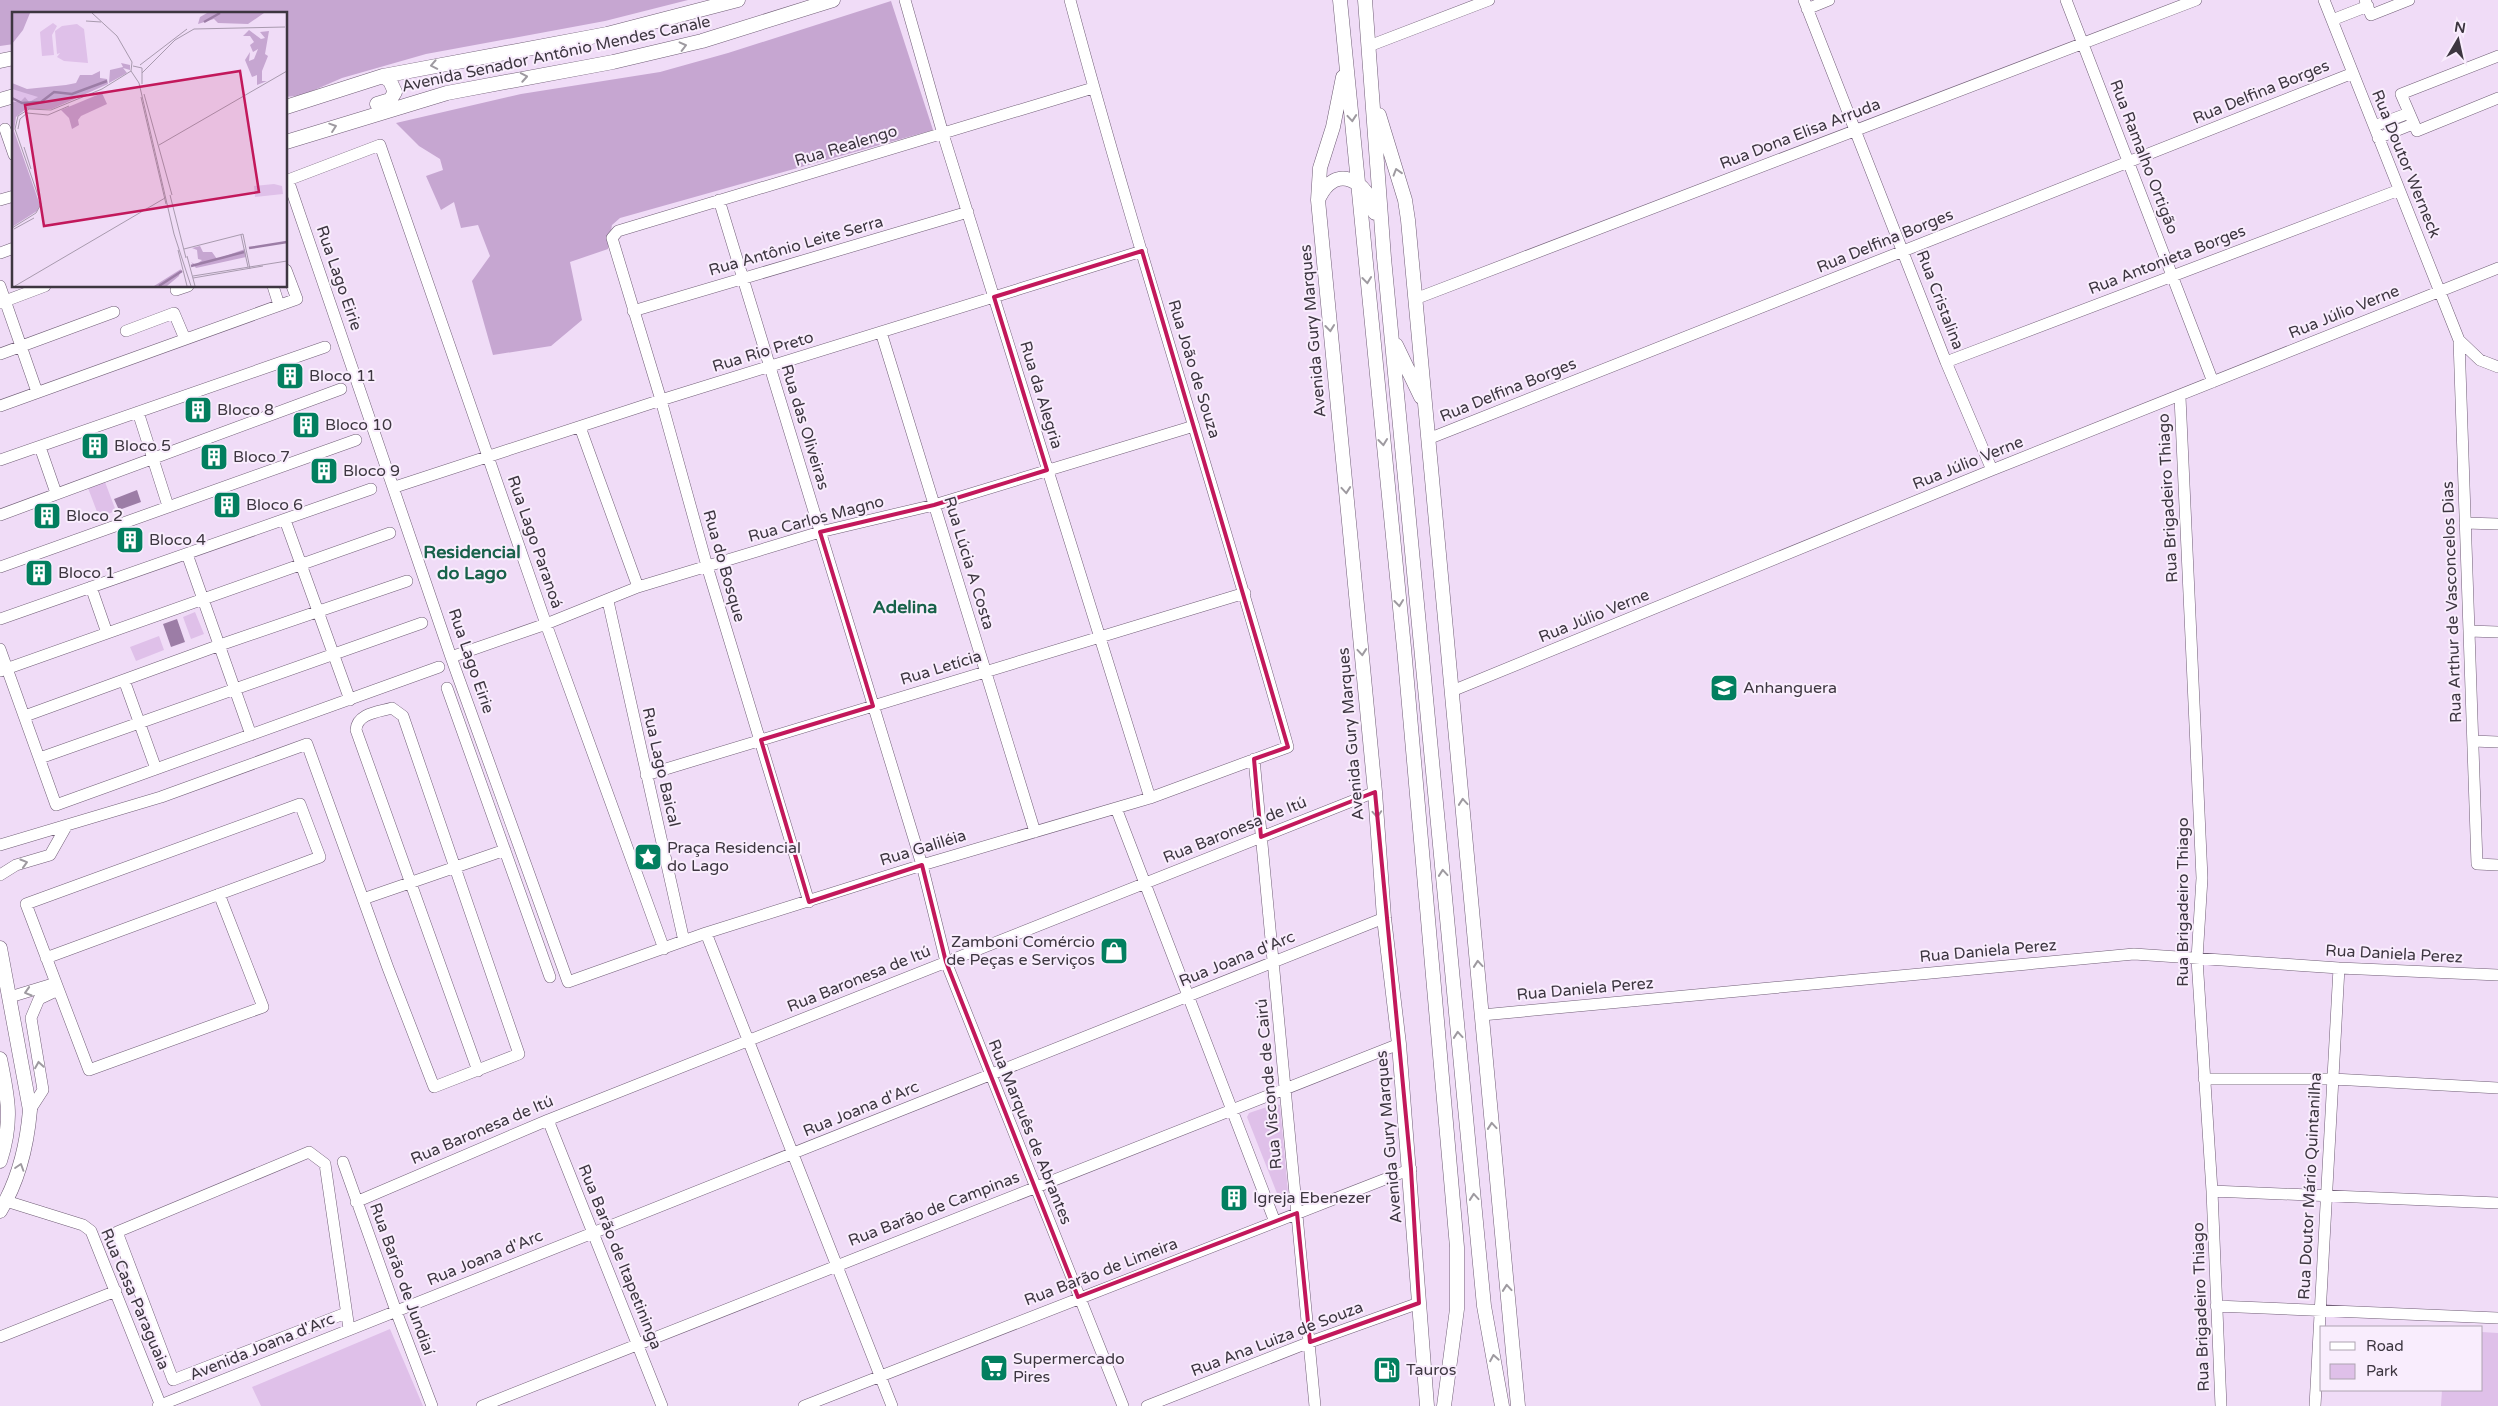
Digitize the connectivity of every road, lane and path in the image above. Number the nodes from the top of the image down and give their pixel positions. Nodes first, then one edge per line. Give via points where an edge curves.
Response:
1 (738, 0) edge
2 (833, 0) edge
3 (905, 0) edge
4 (1070, 0) edge
5 (1340, 0) edge
6 (1365, 0) edge
7 (1489, 0) edge
8 (1829, 0) edge
9 (2066, 0) edge
10 (2196, 0) edge
11 (2410, 0) edge
12 (2328, 1) edge
13 (2366, 3) edge
14 (1805, 4) edge
15 (2332, 20) junction
16 (2082, 43) junction
17 (1369, 46) junction
18 (2498, 56) edge
19 (1347, 62) junction
20 (2353, 73) junction
21 (383, 76) junction
22 (1093, 88) junction
23 (1371, 90) junction
24 (2498, 98) edge
25 (288, 106) edge
26 (2409, 113) junction
27 (356, 119) junction
28 (2413, 124) junction
29 (2374, 126) junction
30 (5, 129) dead end
31 (1855, 130) junction
32 (943, 134) junction
33 (2378, 138) junction
34 (288, 141) edge
35 (380, 145) joint
36 (10, 149) edge
37 (2128, 162) junction
38 (1358, 182) junction
39 (2399, 190) junction
40 (719, 200) junction
41 (1318, 200) junction
42 (968, 212) junction
43 (612, 238) joint
44 (12, 249) edge
45 (1142, 251) junction
46 (1903, 251) junction
47 (0, 253) edge
48 (1384, 258) junction
49 (2498, 268) edge
50 (288, 275) edge
51 (2172, 275) junction
52 (744, 279) junction
53 (0, 286) edge
54 (40, 288) edge
55 (182, 288) edge
56 (274, 288) edge
57 (176, 290) dead end
58 (2439, 291) junction
59 (994, 297) junction
60 (1416, 299) junction
61 (3, 302) edge
62 (279, 305) junction
63 (633, 311) junction
64 (114, 312) dead end
65 (126, 331) dead end
66 (881, 332) junction
67 (1392, 336) junction
68 (185, 339) junction
69 (2459, 340) junction
70 (22, 346) junction
71 (325, 347) dead end
72 (0, 354) edge
73 (1946, 362) junction
74 (770, 367) junction
75 (2498, 367) edge
76 (2214, 382) junction
77 (341, 389) dead end
78 (37, 392) junction
79 (2180, 397) junction
80 (661, 400) junction
81 (0, 406) edge
82 (1426, 407) junction
83 (138, 412) junction
84 (580, 426) junction
85 (1194, 426) junction
86 (1428, 439) junction
87 (356, 440) dead end
88 (40, 447) junction
89 (488, 457) junction
90 (153, 459) junction
91 (0, 460) edge
92 (1047, 470) junction
93 (1992, 470) junction
94 (395, 487) junction
95 (371, 489) dead end
96 (56, 493) junction
97 (934, 505) junction
98 (168, 506) junction
99 (0, 515) edge
100 (285, 520) junction
101 (2465, 523) junction
102 (2498, 524) edge
103 (820, 532) junction
104 (390, 533) dead end
105 (187, 554) junction
106 (301, 564) junction
107 (0, 566) edge
108 (707, 566) junction
109 (407, 581) dead end
110 (638, 587) junction
111 (91, 588) junction
112 (1245, 593) junction
113 (204, 598) junction
114 (608, 601) junction
115 (318, 611) junction
116 (0, 619) edge
117 (422, 623) dead end
118 (546, 624) junction
119 (2469, 631) junction
120 (2498, 632) edge
121 (107, 633) junction
122 (1098, 638) junction
123 (220, 645) junction
124 (0, 649) edge
125 (334, 654) junction
126 (451, 657) junction
127 (3, 667) edge
128 (439, 667) dead end
129 (985, 672) junction
130 (124, 680) junction
131 (235, 688) junction
132 (447, 688) dead end
133 (1452, 691) junction
134 (350, 700) junction
135 (873, 706) junction
136 (25, 716) junction
137 (139, 723) junction
138 (251, 736) junction
139 (760, 740) junction
140 (2473, 741) junction
141 (2498, 742) edge
142 (1288, 747) joint
143 (40, 758) junction
144 (1254, 759) junction
145 (156, 769) junction
146 (646, 775) junction
147 (1375, 792) junction
148 (1150, 798) junction
149 (1116, 808) junction
150 (67, 825) junction
151 (40, 832) junction
152 (1035, 832) junction
153 (1261, 837) junction
154 (0, 845) edge
155 (505, 850) junction
156 (50, 855) junction
157 (922, 864) junction
158 (2498, 865) edge
159 (456, 867) junction
160 (0, 875) edge
161 (410, 882) junction
162 (1144, 883) junction
163 (219, 894) junction
164 (363, 899) junction
165 (809, 902) junction
166 (1384, 918) junction
167 (706, 933) junction
168 (684, 941) junction
169 (664, 949) junction
170 (1, 956) edge
171 (46, 958) junction
172 (2197, 960) junction
173 (946, 962) junction
174 (1274, 962) junction
175 (2339, 968) junction
176 (2498, 975) edge
177 (550, 977) dead end
178 (568, 982) joint
179 (57, 986) junction
180 (1188, 996) junction
181 (10, 997) junction
182 (1482, 1015) junction
183 (748, 1040) junction
184 (1400, 1044) junction
185 (0, 1059) edge
186 (478, 1071) junction
187 (990, 1075) junction
188 (2333, 1079) junction
189 (2204, 1080) junction
190 (2498, 1088) edge
191 (1286, 1089) junction
192 (30, 1110) junction
193 (1232, 1110) junction
194 (548, 1120) junction
195 (792, 1154) junction
196 (0, 1161) edge
197 (343, 1162) dead end
198 (1411, 1170) junction
199 (1036, 1187) junction
200 (2212, 1191) junction
201 (2326, 1197) junction
202 (356, 1202) junction
203 (2498, 1203) edge
204 (3, 1206) edge
205 (1297, 1213) junction
206 (1275, 1222) junction
207 (592, 1233) junction
208 (837, 1265) junction
209 (116, 1291) junction
210 (1078, 1297) junction
211 (1419, 1303) junction
212 (2216, 1306) junction
213 (2320, 1310) junction
214 (396, 1311) junction
215 (346, 1313) junction
216 (2498, 1318) edge
217 (349, 1330) junction
218 (0, 1338) edge
219 (1310, 1342) junction
220 (638, 1344) junction
221 (880, 1376) junction
222 (160, 1406) edge
223 (432, 1406) edge
224 (482, 1406) edge
225 (662, 1406) edge
226 (804, 1406) edge
227 (892, 1406) edge
228 (1123, 1406) edge
229 (1147, 1406) edge
230 (1315, 1406) edge
231 (1427, 1406) edge
232 (1444, 1406) edge
233 (1502, 1406) edge
234 (1518, 1406) edge
235 (2221, 1406) edge
236 (2315, 1406) edge

1 -> 21 main road, Avenida Senador Antônio Mendes Canale via 607,34
27 -> 2 main road, Avenida Senador Antônio Mendes Canale via 463,89 613,62 702,41
3 - 32 street, Rua da Alegria
4 - 22 street, Rua João de Souza
5 - 19 main road, Avenida Gury Marques
6 - 17 main road
7 - 17 street
8 - 14 street
9 - 16 street, Rua Ramalho Ortigão
10 - 16 street, Rua Dona Elisa Arruda
11 - 13 street via 2371,15
12 - 15 street, Rua Doutor Werneck
13 - 15 street
14 - 31 street, Rua Cristalina
15 - 20 street, Rua Doutor Werneck
16 - 31 street, Rua Dona Elisa Arruda
16 - 37 street, Rua Ramalho Ortigão
17 - 23 main road
18 - 26 street via 2402,94
19 -> 38 main road, Avenida Gury Marques
19 - 41 main road, Avenida Gury Marques via 1320,168
20 - 29 street, Rua Doutor Werneck
20 - 37 street, Rua Delfina Borges
21 - 25 main road, Avenida Senador Antônio Mendes Canale
21 - 27 main road via 393,84 393,96 369,107
22 - 32 street, Rua Realengo
22 - 45 street, Rua João de Souza
23 - 48 main road
60 -> 23 main road via 1405,200
24 - 28 street via 2417,132
26 - 28 street
26 - 29 street
34 -> 27 main road, Avenida Senador Antônio Mendes Canale
28 - 33 street
29 - 33 street, Rua Doutor Werneck
30 - 36 street
31 - 46 street, Rua Cristalina
31 - 60 street, Rua Dona Elisa Arruda
32 - 40 street, Rua Realengo
32 - 42 street, Rua da Alegria
33 - 39 street, Rua Doutor Werneck
35 - 89 street, Rua Lago Paranoá
35 - 94 street, Rua Lago Eirie via 288,180
37 - 46 street, Rua Delfina Borges
37 - 51 street, Rua Ramalho Ortigão
38 - 41 main road via 1348,179 1331,182
38 - 48 main road via 1371,199
38 -> 232 main road, Avenida Gury Marques via 1404,648 1457,1247 1457,1309
39 - 51 street, Rua Antonieta Borges
39 - 58 street, Rua Doutor Werneck
40 - 43 street, Rua Realengo via 618,231
40 - 52 street, Rua das Oliveiras
41 -> 147 main road, Avenida Gury Marques
42 - 52 street, Rua Antônio Leite Serra
42 - 59 street, Rua da Alegria
43 - 63 street, Rua do Bosque
44 - 47 street
45 - 59 street, Rua Rio Preto
45 - 85 street, Rua João de Souza
46 - 73 street, Rua Cristalina
46 - 86 street, Rua Delfina Borges
48 - 67 main road
49 - 58 street, Rua Júlio Verne
50 - 62 street via 297,299
51 - 73 street, Rua Antonieta Borges
51 - 76 street, Rua Ramalho Ortigão
52 - 63 street, Rua Antônio Leite Serra
52 - 74 street, Rua das Oliveiras
53 - 61 street
54 - 61 street
55 - 57 street
56 - 62 street
58 - 69 street, Rua Doutor Werneck
58 - 76 street, Rua Júlio Verne
59 - 66 street, Rua Rio Preto
59 - 92 street, Rua da Alegria
60 - 82 main road
61 - 70 street
62 - 68 street
63 - 80 street, Rua do Bosque
64 - 70 street
65 - 68 street via 174,313
66 - 74 street, Rua Rio Preto
66 - 97 street, Rua Lúcia A Costa
67 - 82 main road
233 -> 67 main road via 1484,1306
68 - 78 street
69 - 75 street via 2480,360
69 - 101 street, Rua Arthur de Vasconcelos Dias
70 - 72 street
70 - 78 street
71 - 83 street
73 - 93 street, Rua Cristalina
74 - 80 street, Rua Rio Preto
74 - 103 street, Rua das Oliveiras
76 - 79 street, Rua Júlio Verne
77 - 90 street
78 - 81 street
79 - 93 street, Rua Júlio Verne
79 - 172 street, Rua Brigadeiro Thiago via 2202,878
80 - 84 street, Rua Rio Preto
80 - 108 street, Rua do Bosque
82 - 86 main road
83 - 88 street
83 - 90 street
84 - 89 street, Rua Rio Preto
84 - 110 street
85 - 92 street, Rua Carlos Magno
85 - 112 street, Rua João de Souza
86 - 133 main road
87 - 98 street
88 - 91 street
88 - 96 street
89 - 94 street, Rua Rio Preto
89 - 118 street, Rua Lago Paranoá
90 - 96 street
90 - 98 street
92 - 97 street, Rua Carlos Magno
92 - 122 street, Rua da Alegria
93 - 133 street, Rua Júlio Verne
94 - 126 street, Rua Lago Eirie
95 - 100 street
96 - 99 street
97 - 103 street, Rua Carlos Magno
97 - 129 street, Rua Lúcia A Costa
98 - 107 street
100 - 105 street
100 - 106 street
101 - 102 street
101 - 119 street, Rua Arthur de Vasconcelos Dias
103 - 108 street, Rua Carlos Magno
103 - 135 street, Rua das Oliveiras
104 - 106 street
105 - 111 street
105 - 113 street
106 - 113 street
106 - 115 street
108 - 110 street, Rua Carlos Magno
108 - 139 street, Rua do Bosque
109 - 115 street
110 - 114 street, Rua Carlos Magno
111 - 116 street
111 - 121 street
112 - 122 street, Rua Letícia
112 - 142 street, Rua João de Souza
113 - 121 street
113 - 123 street
114 - 118 street, Rua Carlos Magno
114 - 146 street, Rua Lago Baical
115 - 123 street
115 - 125 street
117 - 125 street
118 - 126 street, Rua Carlos Magno
118 - 169 street, Rua Lago Paranoá
119 - 120 street
119 - 140 street, Rua Arthur de Vasconcelos Dias
121 - 127 street
122 - 129 street, Rua Letícia
122 - 148 street, Rua da Alegria
123 - 130 street
123 - 131 street
124 - 127 street
125 - 131 street
125 - 134 street
126 - 178 street, Rua Lago Eirie
127 - 136 street
128 - 134 street
129 - 135 street, Rua Letícia
129 - 152 street, Rua Lúcia A Costa
130 - 136 street
130 - 137 street
131 - 137 street
131 - 138 street
132 - 155 street
182 -> 133 main road
134 - 138 street
135 - 139 street, Rua Letícia
135 - 157 street, Rua das Oliveiras
136 - 143 street
137 - 143 street
137 - 145 street
138 - 145 street
139 - 146 street, Rua Letícia
139 - 165 street, Rua do Bosque
140 - 141 street
140 - 158 street, Rua Arthur de Vasconcelos Dias via 2477,864
142 - 144 street, Rua Galiléia
143 - 145 street via 56,805
144 - 148 street, Rua Galiléia
144 - 153 street, Rua Visconde de Cairú
146 - 168 street, Rua Lago Baical
147 - 153 street, Rua Baronesa de Itú
147 -> 166 main road, Avenida Gury Marques
148 - 149 street, Rua Galiléia
149 - 152 street, Rua Galiléia
149 - 162 street
150 - 151 street
150 - 156 street
150 - 164 street via 161,797 307,744
151 - 154 street
151 - 156 street
152 - 157 street, Rua Galiléia
153 - 162 street, Rua Baronesa de Itú
153 - 174 street, Rua Visconde de Cairú
155 - 159 street
155 - 177 street
160 -> 156 street via 16,865
157 - 165 street, Rua Galiléia
157 - 173 street, Rua Marquês de Abrantes
159 - 161 street
159 - 161 street via 403,716 392,708 362,717 356,730
159 - 186 street via 519,1054
161 - 164 street
161 - 186 street
162 - 173 street, Rua Baronesa de Itú
162 - 180 street
163 - 171 street
163 - 171 street via 320,857 300,804 26,904
163 - 179 street via 263,1007 90,1070
164 - 186 street via 434,1087
165 - 167 street, Rua Galiléia
166 - 174 street, Rua Joana d'Arc
166 - 184 main road, Avenida Gury Marques
167 - 168 street, Rua Galiléia
167 - 183 street
168 - 169 street, Rua Galiléia
169 - 178 street, Rua Galiléia
170 - 181 main road
171 - 179 street
172 - 175 street, Rua Daniela Perez
172 - 182 street, Rua Daniela Perez via 2134,954
172 - 189 street, Rua Brigadeiro Thiago
173 - 183 street, Rua Baronesa de Itú
173 - 187 street, Rua Marquês de Abrantes
174 - 180 street, Rua Joana d'Arc
174 - 191 street, Rua Visconde de Cairú
175 - 176 street, Rua Daniela Perez
175 - 188 street, Rua Doutor Mário Quintanilha
179 -> 181 street
192 -> 179 street via 42,1090 31,1018 39,999
180 - 187 street, Rua Joana d'Arc
180 - 193 street
181 - 192 main road
234 -> 182 main road
183 - 194 street, Rua Baronesa de Itú
183 - 195 street
184 - 191 street, Rua Barão de Campinas
184 - 198 main road, Avenida Gury Marques
185 - 196 main road via 10,1108
187 - 195 street, Rua Joana d'Arc
187 - 199 street, Rua Marquês de Abrantes
188 - 189 street
188 - 190 street
188 - 201 street, Rua Doutor Mário Quintanilha
189 - 200 street, Rua Brigadeiro Thiago
191 - 193 street, Rua Barão de Campinas
191 - 205 street, Rua Visconde de Cairú
204 -> 192 main road via 23,1157
193 - 199 street, Rua Barão de Campinas
193 - 206 street
194 - 202 street, Rua Baronesa de Itú
194 - 207 street, Rua Barão de Itapetininga
195 - 207 street, Rua Joana d'Arc
195 - 208 street
197 - 202 street, Rua Barão de Jundiaí
198 - 205 street, Rua Barão de Limeira
198 - 211 main road, Avenida Gury Marques
199 - 208 street, Rua Barão de Campinas
199 - 210 street, Rua Marquês de Abrantes
200 - 201 street
200 - 212 street, Rua Brigadeiro Thiago
201 - 203 street
201 - 213 street, Rua Doutor Mário Quintanilha
202 - 214 street, Rua Barão de Jundiaí
204 - 209 street, Rua Casa Paraguaia via 83,1225 91,1231
205 - 206 street, Rua Barão de Limeira
205 - 219 street, Rua Visconde de Cairú
206 - 210 street, Rua Barão de Limeira
207 - 214 street, Rua Joana d'Arc
207 - 220 street, Rua Barão de Itapetininga
208 - 220 street, Rua Barão de Campinas
208 - 221 street
209 - 218 street
209 - 222 street, Rua Casa Paraguaia
210 - 221 street, Rua Barão de Limeira
210 - 228 street, Rua Marquês de Abrantes
211 - 219 street, Rua Ana Luiza de Souza
211 - 231 main road, Avenida Gury Marques
212 - 213 street
212 - 235 street, Rua Brigadeiro Thiago
213 - 216 street
213 - 236 street, Rua Doutor Mário Quintanilha
214 - 217 street, Rua Joana d'Arc
214 - 223 street, Rua Barão de Jundiaí
215 - 215 street via 324,1164 314,1153 117,1232 173,1380
215 - 217 street
217 - 222 street, Avenida Joana d'Arc
219 - 229 street, Rua Ana Luiza de Souza
219 - 230 street, Rua Visconde de Cairú
220 - 224 street, Rua Barão de Campinas
220 - 225 street, Rua Barão de Itapetininga
221 - 226 street, Rua Barão de Limeira
221 - 227 street

